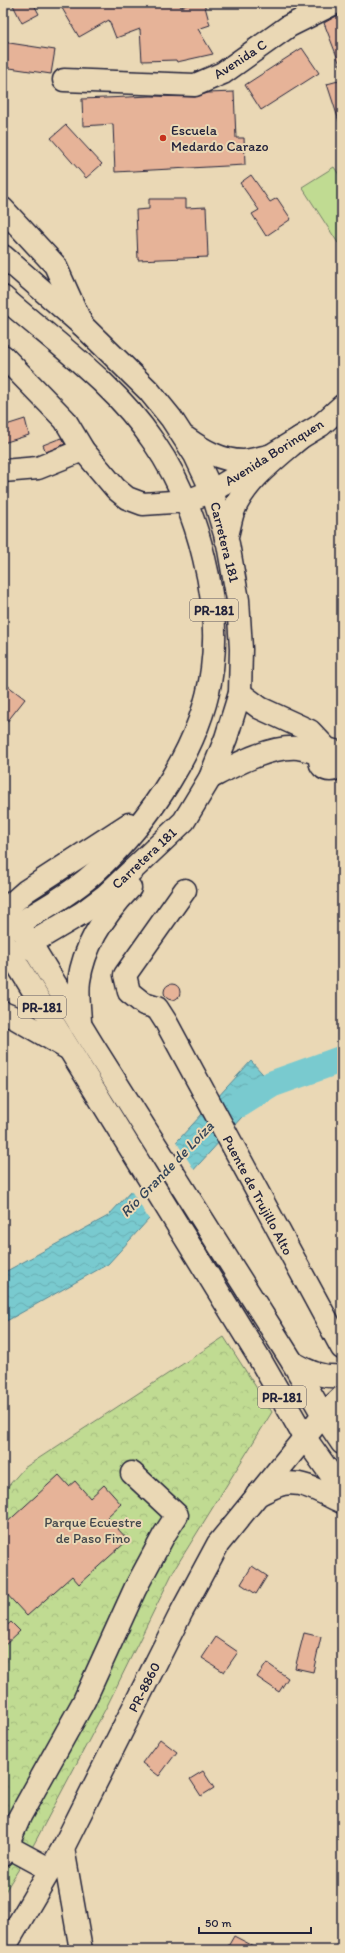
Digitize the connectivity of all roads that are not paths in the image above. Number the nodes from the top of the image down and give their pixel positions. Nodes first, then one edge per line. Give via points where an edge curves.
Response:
1 (336, 3) edge
2 (64, 80) dead end
3 (3, 209) edge
4 (3, 256) edge
5 (3, 297) edge
6 (82, 325) junction
7 (3, 356) edge
8 (342, 406) edge
9 (182, 434) junction
10 (300, 437) junction
11 (83, 450) junction
12 (270, 456) junction
13 (3, 471) edge
14 (212, 491) junction
15 (187, 501) junction
16 (226, 539) junction
17 (240, 693) junction
18 (333, 753) edge
19 (210, 778) junction
20 (184, 821) junction
21 (186, 890) dead end
22 (7, 915) edge
23 (31, 944) junction
24 (6, 952) edge
25 (3, 1013) edge
26 (80, 1026) junction
27 (70, 1053) junction
28 (342, 1348) edge
29 (293, 1363) junction
30 (342, 1376) edge
31 (342, 1397) edge
32 (323, 1415) junction
33 (305, 1438) junction
34 (342, 1443) edge
35 (132, 1473) dead end
36 (342, 1490) edge
37 (257, 1495) junction
38 (342, 1502) edge
39 (5, 1848) edge
40 (63, 1848) junction
41 (51, 1870) junction
42 (3, 1950) edge
43 (81, 1950) edge

1 - 2 main road, Avenida C via 289,26 223,74 195,85
3 - 6 main road via 55,265
4 - 6 main road, Carretera 181 / PR-181
5 - 15 main road, Carretera 181 / PR-181 via 102,381 122,402 153,439
6 - 9 main road, Carretera 181 / PR-181 via 149,390
7 - 11 main road, Avenida Borinquen via 65,420
8 - 10 main road, Avenida Borinquen via 321,425
9 - 12 main road via 203,450 218,457 243,461
9 - 14 main road, Carretera 181 / PR-181
10 - 12 main road, Avenida Borinquen
10 - 16 main road via 247,489 234,511
11 - 13 main road via 38,468
11 - 15 main road, Avenida Borinquen via 126,498 143,504
12 - 14 main road, Avenida Borinquen
14 - 15 main road, Avenida Borinquen
14 - 16 main road, Carretera 181 / PR-181
15 - 22 main road, Carretera 181 / PR-181 via 198,530 214,611 212,669 201,712 188,747 155,806 26,891
16 - 17 main road, Carretera 181 / PR-181 via 238,600 242,649
17 - 18 main road via 260,708 310,731
17 - 19 main road, Carretera 181 / PR-181
18 - 19 main road via 297,748 278,751 239,763
19 - 20 main road, Carretera 181 / PR-181
20 - 23 main road, Carretera 181 / PR-181 via 106,895
20 - 26 main road via 160,856 116,902 94,935 79,982
21 - 28 main road, Puente de Trujillo Alto via 125,975 129,992 144,1004 157,1008 166,1022
22 - 23 main road, PR-181
23 - 24 main road, Carretera 181 / PR-181
23 - 26 main road, PR-181
24 - 27 main road, PR-181
25 - 27 main road
26 - 29 main road, PR-181
27 - 33 main road, PR-181 via 258,1356
29 - 30 main road via 311,1373
29 - 32 main road, PR-181
31 - 32 main road, PR-8860
32 - 33 main road, PR-8860
32 - 34 main road, PR-181
33 - 36 main road, PR-181
33 - 37 main road, PR-8860 / PR-8860
35 - 39 main road via 177,1515 135,1589 84,1701
37 - 38 main road via 281,1484 292,1483 304,1485
37 - 40 main road, PR-8860 / PR-8860 via 215,1550 182,1610
39 - 41 main road
40 - 41 main road, PR-8860 / PR-8860
40 - 43 main road
41 - 42 main road, PR-8860 / PR-8860

